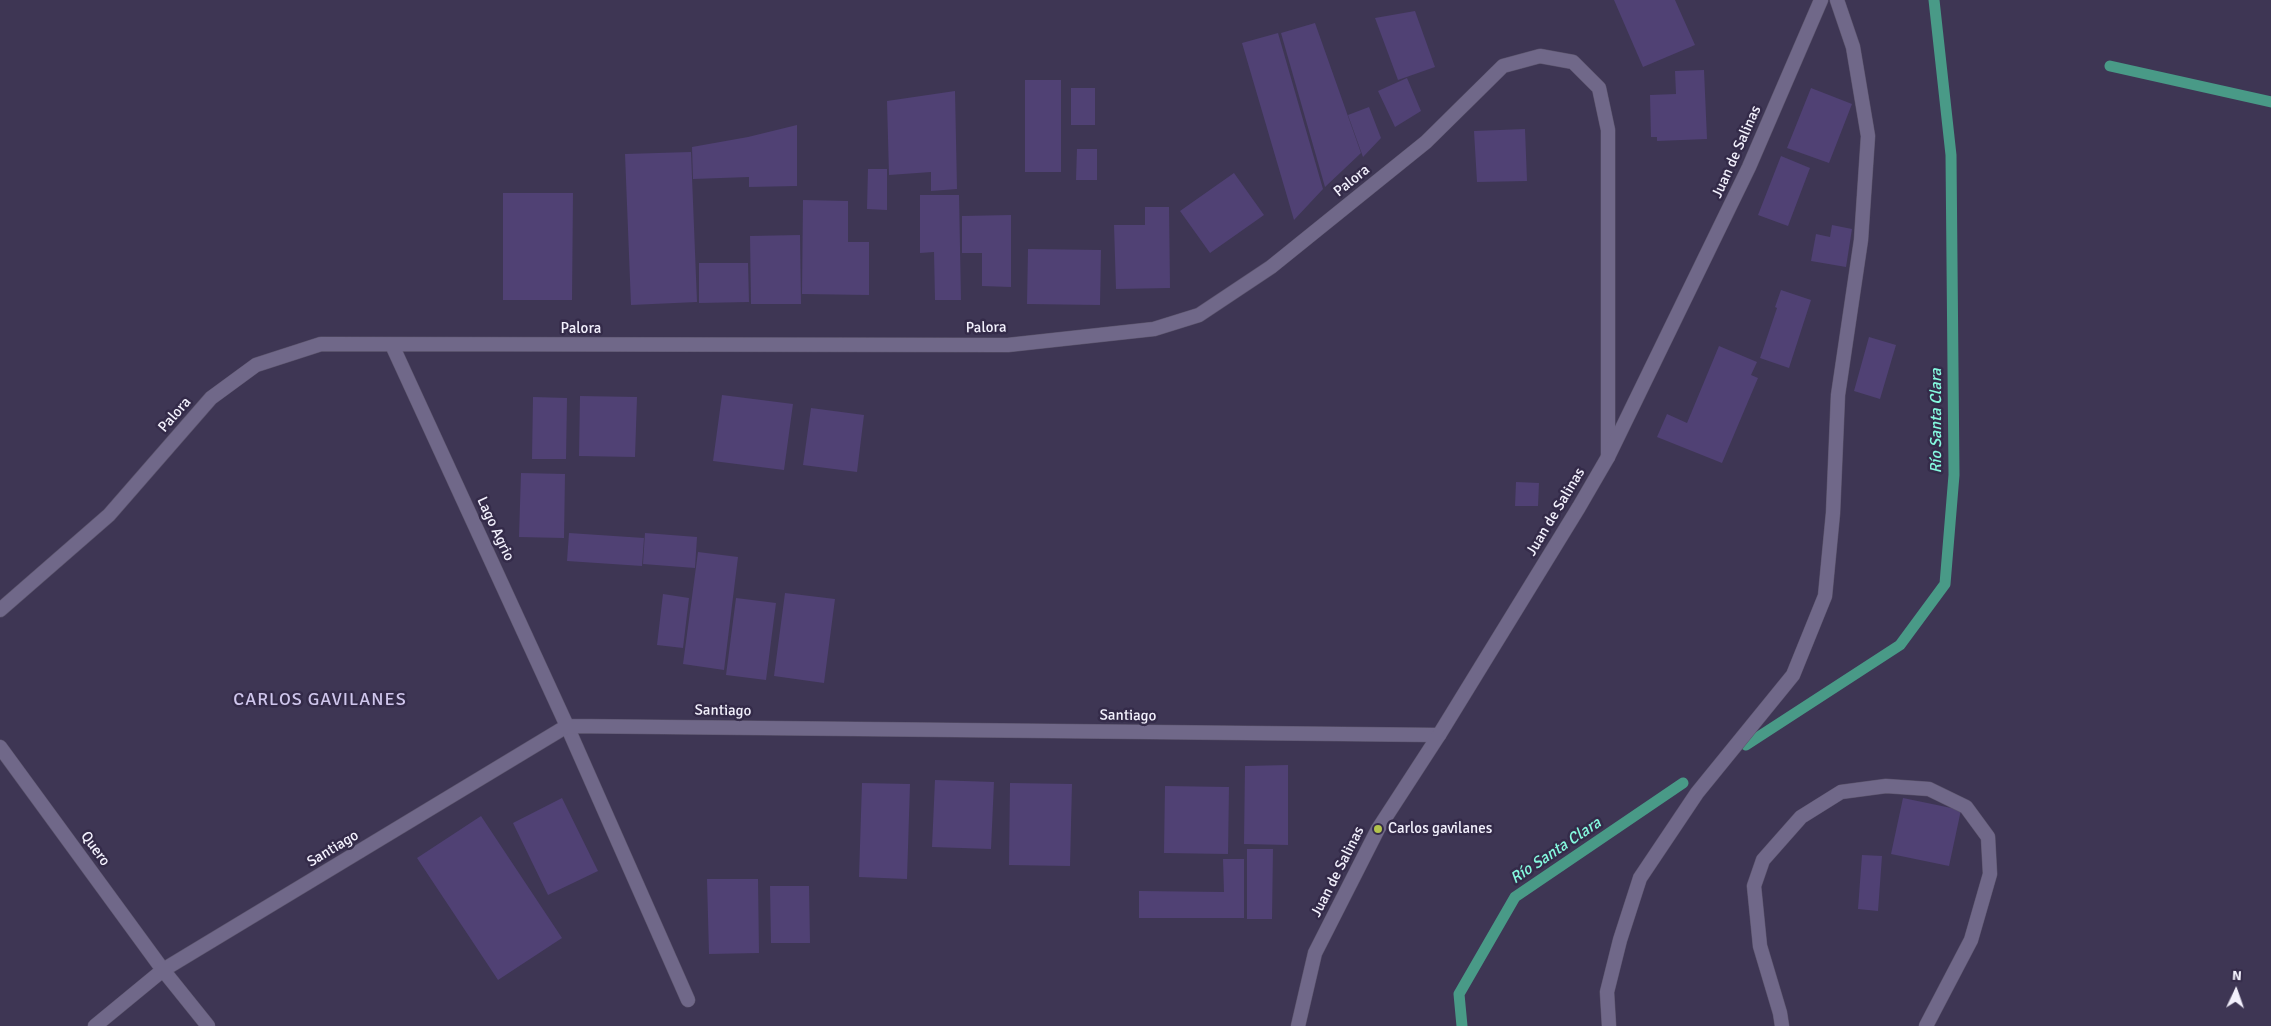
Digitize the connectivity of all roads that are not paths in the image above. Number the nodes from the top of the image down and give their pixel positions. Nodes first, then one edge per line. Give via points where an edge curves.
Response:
1 (1821, 0) edge
2 (1837, 0) edge
3 (392, 345) junction
4 (1608, 457) junction
5 (0, 610) edge
6 (567, 726) junction
7 (1439, 735) junction
8 (0, 747) edge
9 (163, 970) junction
10 (688, 1000) dead end
11 (95, 1026) edge
12 (208, 1026) edge
13 (1298, 1026) edge
14 (1609, 1026) edge
15 (1782, 1026) edge
16 (1926, 1026) edge

1 - 4 street, Juan de Salinas via 1749,167
2 - 14 street via 1853,47 1868,136 1861,240 1838,395 1833,513 1825,596 1793,675 1697,793 1640,878 1607,992
3 - 4 street, Palora via 1008,345 1154,329 1199,315 1271,267 1426,142 1502,66 1540,56 1573,62 1599,88 1608,130
3 - 5 street, Palora via 321,344 256,365 211,398 109,516
3 - 6 street, Lago Agrio
4 - 7 street, Juan de Salinas
6 - 7 street, Santiago
6 - 9 street, Santiago
6 - 10 street, Lago Agrio
7 - 13 street, Juan de Salinas via 1378,829 1315,953
8 - 9 street, Quero
9 - 11 street, Santiago
9 - 12 street, Quero
15 - 16 street via 1760,946 1754,886 1763,860 1801,817 1842,792 1886,786 1929,790 1966,807 1988,837 1990,874 1971,940

